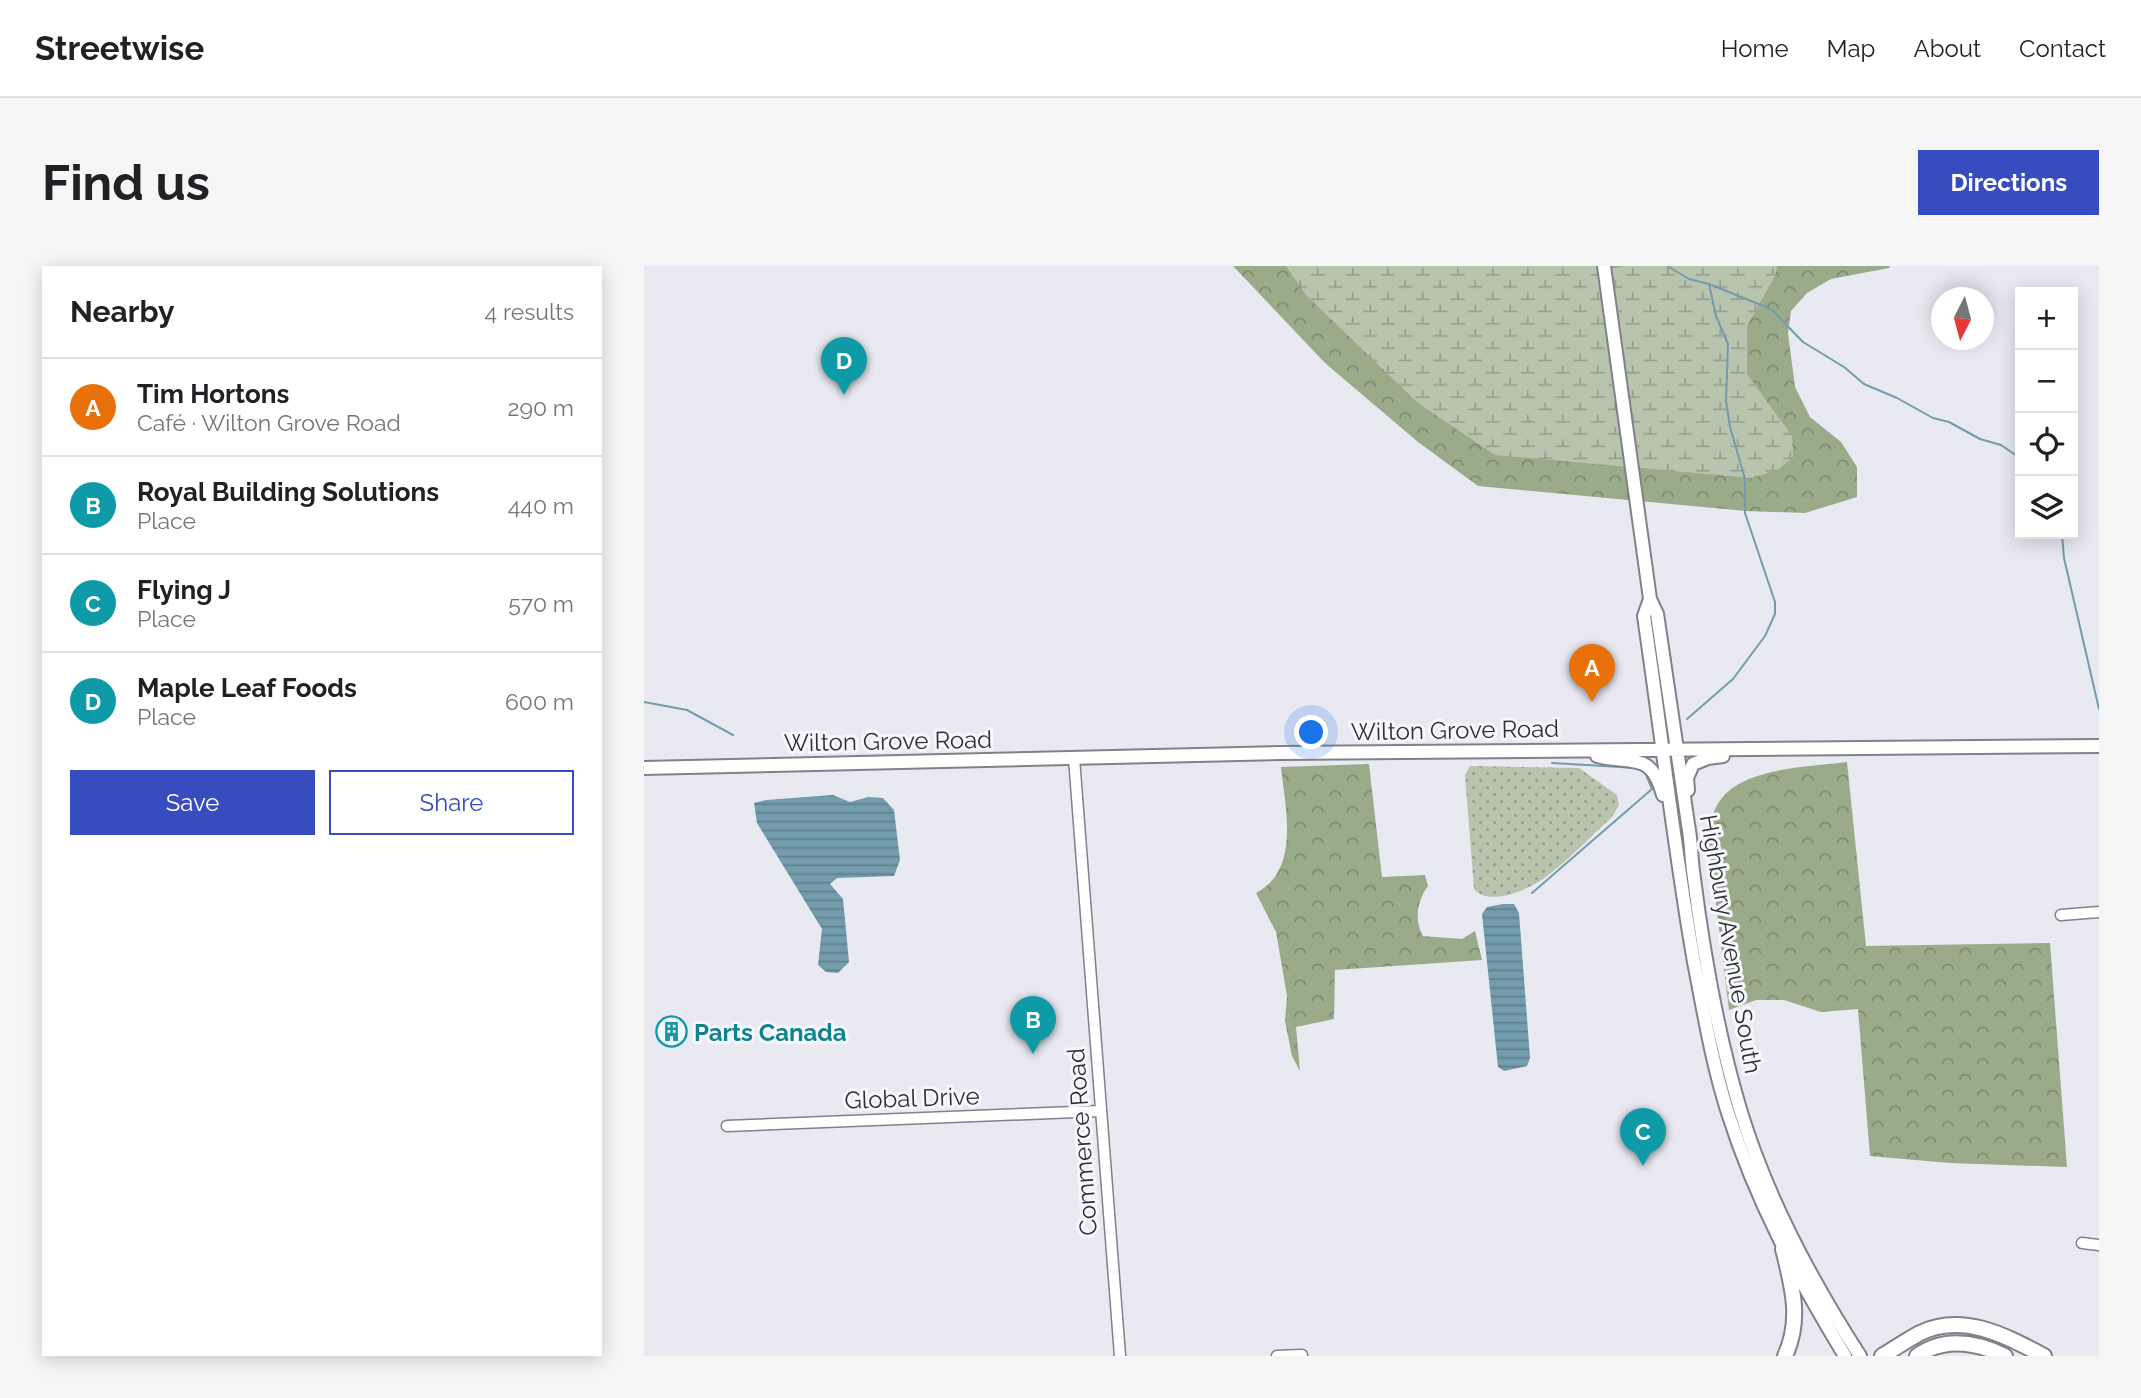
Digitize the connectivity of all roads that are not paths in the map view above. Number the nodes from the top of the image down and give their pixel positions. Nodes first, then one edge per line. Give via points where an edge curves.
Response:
1 (1604, 266) edge
2 (2099, 746) edge
3 (1670, 749) junction
4 (1801, 749) junction
5 (1588, 750) junction
6 (1074, 758) junction
7 (644, 768) edge
8 (1689, 826) junction
9 (1673, 828) junction
10 (2099, 912) edge
11 (2061, 915) dead end
12 (1100, 1111) junction
13 (727, 1126) dead end
14 (2082, 1243) dead end
15 (2099, 1245) edge
16 (1783, 1249) junction
17 (1303, 1355) edge
18 (1120, 1356) edge
19 (1277, 1356) edge
20 (1785, 1356) edge
21 (1845, 1356) edge
22 (1860, 1356) edge
23 (1882, 1356) edge
24 (1917, 1356) edge
25 (2005, 1356) edge
26 (2044, 1356) edge

1 - 3 main road, Highbury Avenue South via 1650,599 1657,614
2 - 4 main road, Wilton Grove Road
3 - 4 main road, Wilton Grove Road
3 - 5 main road, Wilton Grove Road
3 - 8 main road, Highbury Avenue South
3 - 9 main road, Highbury Avenue South
4 - 8 main road via 1708,758 1693,764 1687,778
5 - 6 main road, Wilton Grove Road
5 - 9 main road via 1604,758 1634,759 1651,769
6 - 7 main road, Wilton Grove Road
6 - 12 street, Commerce Road
8 - 22 main road, Highbury Avenue South via 1713,994 1740,1110 1794,1244
9 - 16 main road, Highbury Avenue South via 1716,1072 1740,1147
10 - 11 street
12 - 13 street, Global Drive
12 - 18 street, Commerce Road
14 - 15 street
16 - 20 highway via 1796,1311
16 - 21 main road, Highbury Avenue South
17 - 19 street
23 - 26 highway via 1921,1332 1955,1324 2003,1334
24 - 25 highway via 1942,1343 1973,1344

